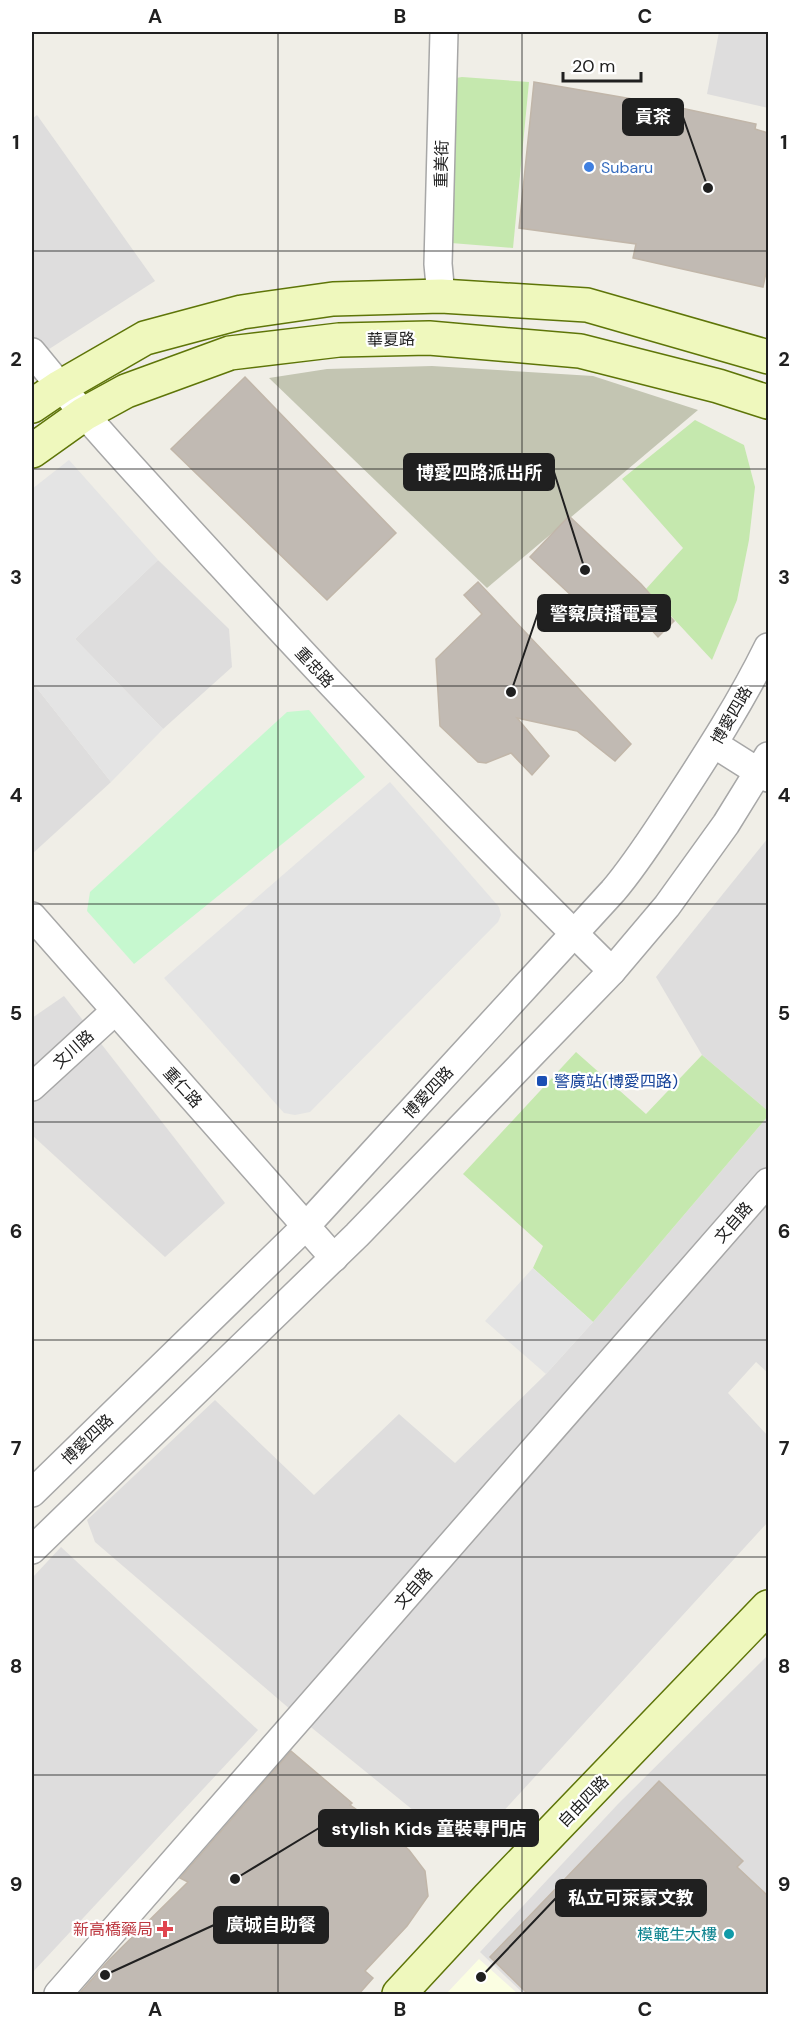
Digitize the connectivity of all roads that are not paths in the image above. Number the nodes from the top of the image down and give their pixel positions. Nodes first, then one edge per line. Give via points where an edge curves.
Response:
1 (444, 32) edge
2 (441, 296) junction
3 (32, 352) edge
4 (768, 357) edge
5 (60, 387) junction
6 (768, 402) edge
7 (32, 406) edge
8 (84, 414) junction
9 (32, 451) edge
10 (768, 647) edge
11 (714, 744) junction
12 (766, 769) edge
13 (32, 916) edge
14 (575, 934) junction
15 (612, 971) junction
16 (116, 1011) junction
17 (32, 1087) edge
18 (768, 1182) edge
19 (306, 1226) junction
20 (334, 1258) junction
21 (32, 1493) edge
22 (32, 1550) edge
23 (768, 1607) edge
24 (58, 1995) edge
25 (399, 1995) edge

1 - 2 street, 重美街 via 438,264
2 - 4 street via 587,305
2 - 5 street via 333,299 242,312 145,338
3 - 5 street, 重忠路
5 - 7 street
5 - 8 street, 重忠路
6 - 8 street, 華夏路 via 580,351 429,339 339,340 230,353 126,391
8 - 9 street, 華夏路
8 - 14 street, 重忠路 via 308,660
10 - 11 street, 博愛四路
11 - 12 street
11 - 14 street, 博愛四路 via 627,875
12 - 15 street via 667,906
13 - 16 street, 重仁路
14 - 15 street, 重忠路
14 - 19 street, 博愛四路
15 - 20 street
16 - 17 street, 文川路
16 - 19 street, 重仁路
18 - 24 street, 文自路
19 - 20 street, 重仁路
19 - 21 street, 博愛四路
20 - 22 street
23 - 25 street, 自由四路

